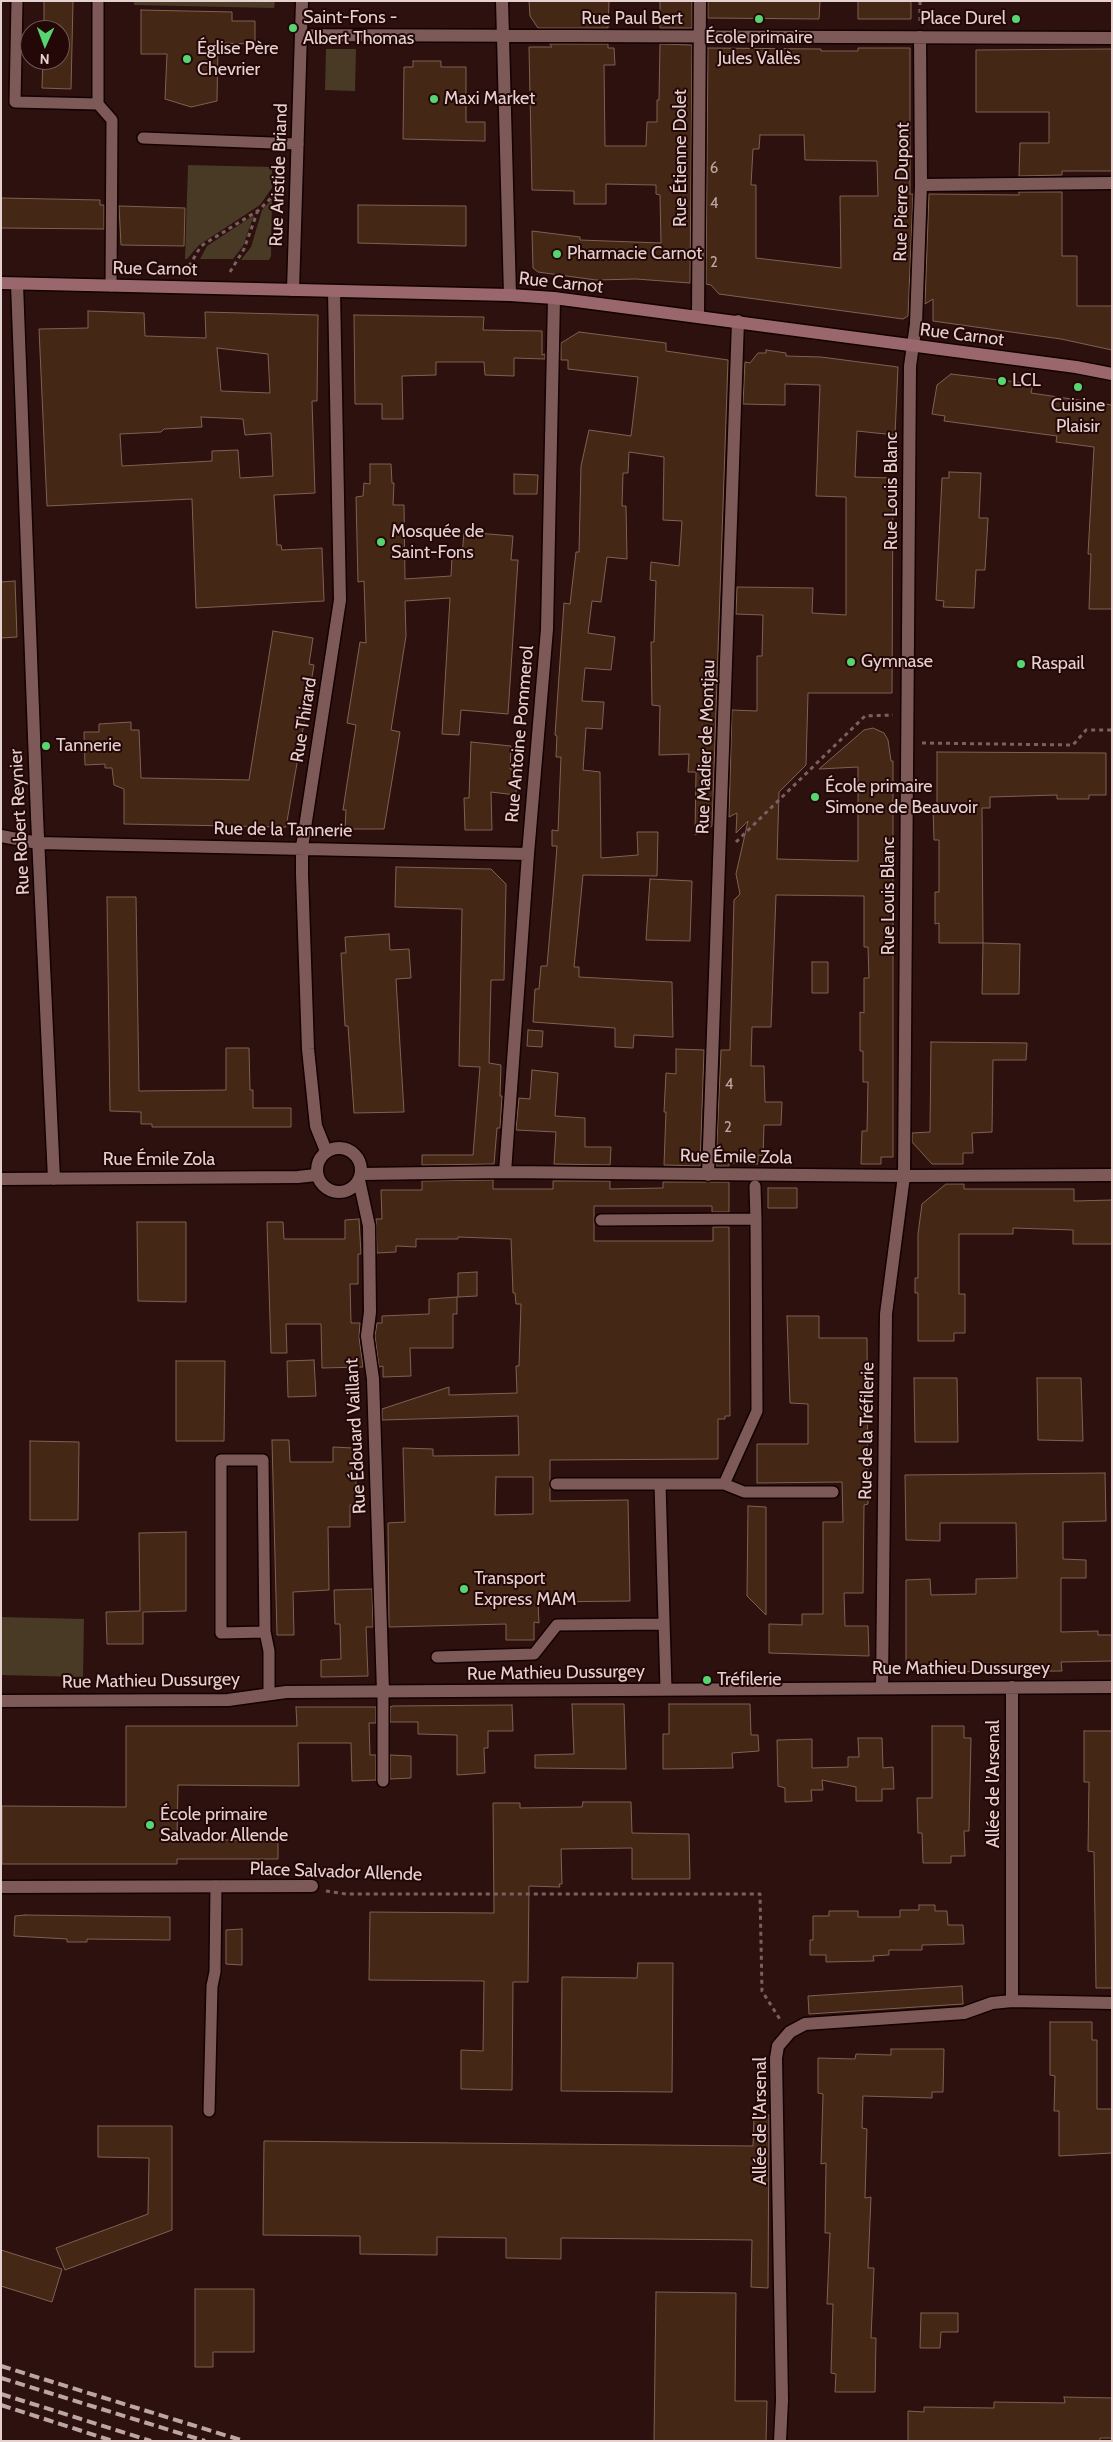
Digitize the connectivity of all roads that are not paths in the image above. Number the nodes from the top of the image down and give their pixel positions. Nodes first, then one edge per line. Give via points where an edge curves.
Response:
1 (17, 1) edge
2 (98, 1) edge
3 (302, 1) edge
4 (502, 1) edge
5 (700, 1) edge
6 (302, 35) junction
7 (700, 36) junction
8 (502, 37) junction
9 (920, 37) junction
10 (1112, 38) edge
11 (98, 104) junction
12 (143, 138) dead end
13 (298, 144) junction
14 (1112, 183) edge
15 (921, 185) junction
16 (1, 283) edge
17 (16, 284) junction
18 (111, 286) junction
19 (293, 290) junction
20 (334, 291) junction
21 (510, 295) junction
22 (554, 298) junction
23 (698, 316) junction
24 (738, 321) junction
25 (913, 347) junction
26 (1112, 374) edge
27 (1, 836) edge
28 (38, 843) junction
29 (302, 847) junction
30 (528, 854) junction
31 (326, 1151) junction
32 (505, 1172) junction
33 (316, 1175) junction
34 (708, 1175) junction
35 (1112, 1175) edge
36 (904, 1176) junction
37 (360, 1177) junction
38 (54, 1178) junction
39 (1, 1179) edge
40 (755, 1186) dead end
41 (756, 1219) junction
42 (601, 1220) dead end
43 (556, 1484) dead end
44 (660, 1484) junction
45 (724, 1484) junction
46 (834, 1492) dead end
47 (664, 1624) junction
48 (265, 1632) junction
49 (437, 1657) dead end
50 (1112, 1686) edge
51 (882, 1687) junction
52 (1012, 1687) junction
53 (666, 1689) junction
54 (382, 1692) junction
55 (269, 1694) junction
56 (1, 1701) edge
57 (383, 1781) dead end
58 (216, 1886) junction
59 (312, 1886) road end
60 (1, 1887) edge
61 (1012, 2001) junction
62 (1112, 2003) edge
63 (209, 2111) dead end
64 (780, 2441) edge

1 - 11 lane via 15,102
2 - 11 lane
3 - 6 street, Rue Aristide Briand
4 - 8 street
5 - 7 street, Rue Étienne Dolet
6 - 8 street, Rue Paul Bert
6 - 13 street, Rue Aristide Briand
7 - 8 street, Rue Paul Bert
7 - 9 street, Rue Paul Bert
7 - 23 street, Rue Étienne Dolet
8 - 21 street
9 - 10 street, Rue Paul Bert
9 - 15 street, Rue Pierre Dupont
11 - 18 lane via 112,120
12 - 13 lane
13 - 19 street, Rue Aristide Briand
14 - 15 street
15 - 25 street, Rue Pierre Dupont
16 - 17 main road, Rue Carnot
17 - 18 main road, Rue Carnot
17 - 28 street, Rue Robert Reynier
18 - 19 main road, Rue Carnot
19 - 20 main road, Rue Carnot
20 - 21 main road, Rue Carnot
20 - 29 street, Rue Thirard via 340,600
21 - 22 main road, Rue Carnot
22 - 23 main road, Rue Carnot
22 - 30 street, Rue Antoine Pommerol via 547,629
23 - 24 main road, Rue Carnot
24 - 25 main road, Rue Carnot
24 - 34 street, Rue Madier de Montjau
25 - 26 main road, Rue Carnot
25 - 36 street, Rue Louis Blanc via 910,366
27 - 28 street, Rue de la Tannerie
28 - 29 street, Rue de la Tannerie
28 - 38 street, Rue Robert Reynier
29 - 30 street, Rue de la Tannerie
29 - 31 street, Rue Thirard via 308,1049 316,1126
30 - 32 street, Rue Antoine Pommerol
31 - 33 street via 316,1166
31 - 37 street via 336,1148 350,1152 360,1163
32 - 34 street, Rue Émile Zola
32 - 37 street, Rue Émile Zola
33 - 37 street, Rue Émile Zola via 321,1185 336,1192 351,1189
33 - 38 street, Rue Émile Zola
34 - 36 street, Rue Émile Zola
35 - 36 street, Rue Émile Zola
36 - 51 street, Rue de la Tréfilerie via 886,1314
37 - 54 street, Rue Édouard Vaillant via 369,1226 368,1336 373,1379
38 - 39 street, Rue Émile Zola
40 - 41 lane
41 - 42 lane
41 - 45 lane via 757,1411
43 - 44 lane
44 - 45 lane
44 - 47 lane
45 - 46 lane via 744,1492
47 - 49 lane via 557,1625 534,1654
47 - 53 lane
48 - 48 lane via 263,1460 221,1460 222,1632
48 - 55 lane via 269,1652
50 - 52 street, Rue Mathieu Dussurgey
51 - 52 street, Rue Mathieu Dussurgey
51 - 53 street, Rue Mathieu Dussurgey
52 - 61 street, Allée de l'Arsenal
53 - 54 street, Rue Mathieu Dussurgey
54 - 55 street, Rue Mathieu Dussurgey
54 - 57 lane
55 - 56 street, Rue Mathieu Dussurgey via 228,1700
58 - 59 street, Place Salvador Allende
58 - 60 street, Place Salvador Allende
58 - 63 lane
61 - 62 street, Allée de l'Arsenal
61 - 64 street, Allée de l'Arsenal via 992,2003 964,2013 805,2024 790,2032 778,2046

